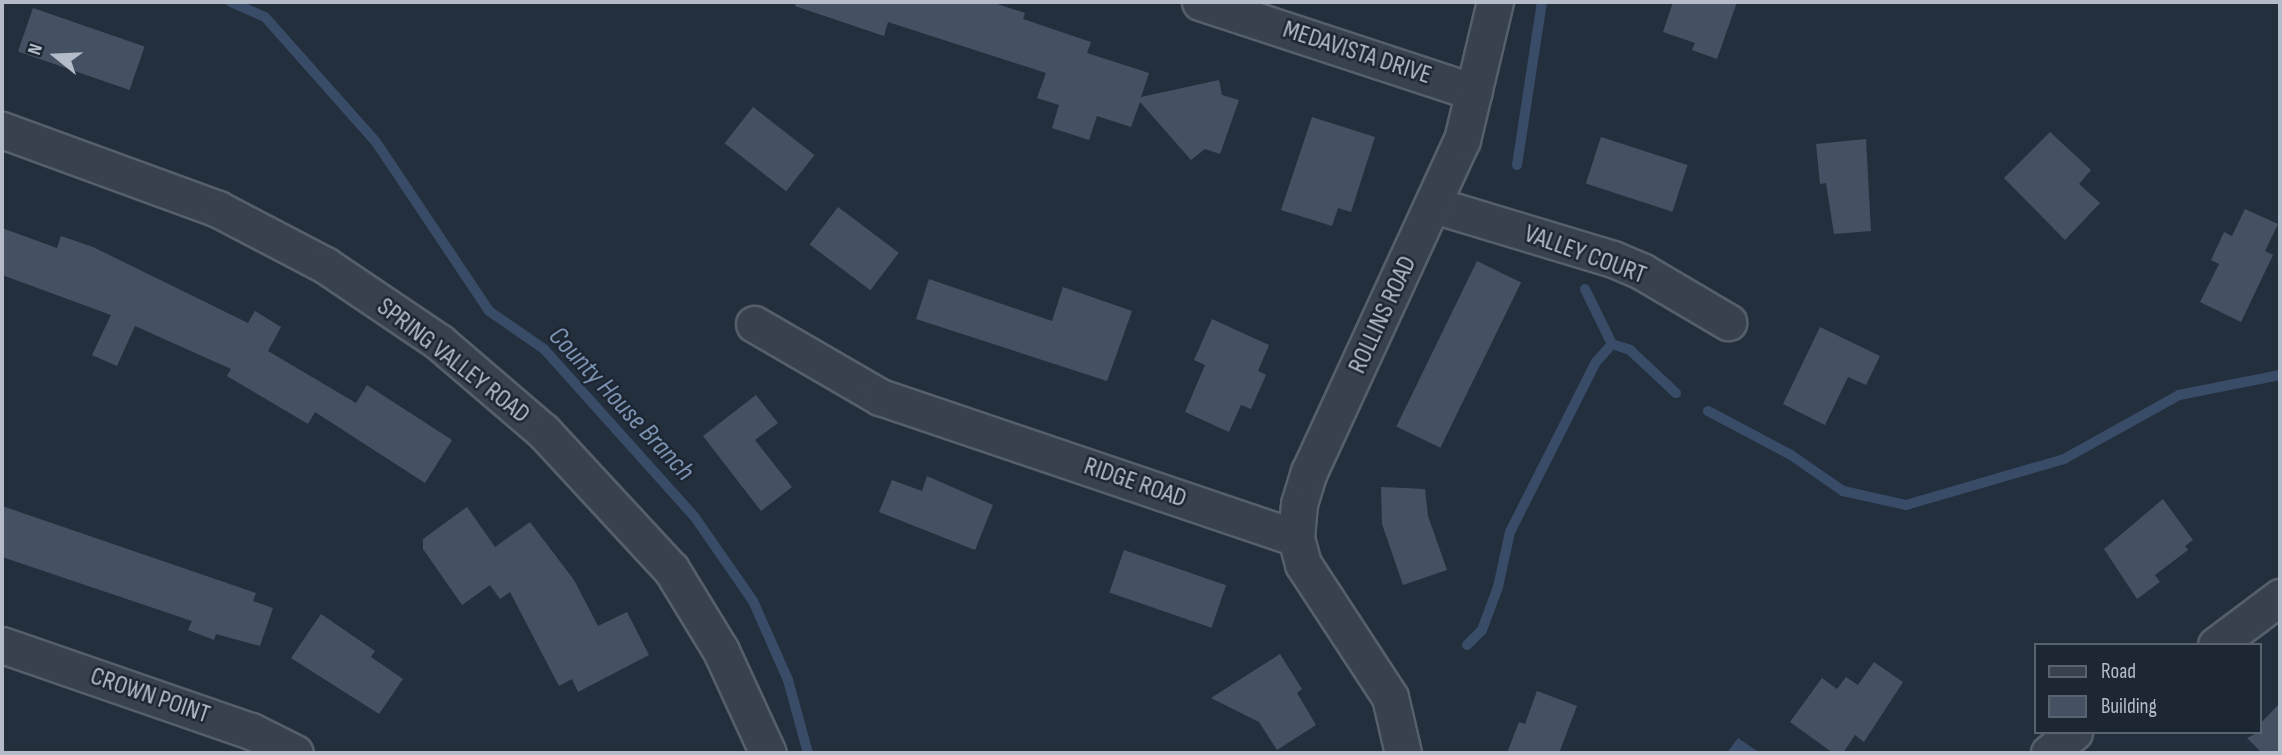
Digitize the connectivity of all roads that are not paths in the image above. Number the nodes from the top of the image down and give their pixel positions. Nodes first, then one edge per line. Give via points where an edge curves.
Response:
1 (1200, 2) edge
2 (1495, 2) edge
3 (1475, 92) junction
4 (2, 130) edge
5 (1434, 205) junction
6 (1728, 322) dead end
7 (754, 324) dead end
8 (1296, 538) junction
9 (2280, 597) edge
10 (2219, 643) edge
11 (2, 645) edge
12 (2072, 734) edge
13 (295, 753) edge
14 (768, 753) edge
15 (1403, 753) edge
16 (2049, 753) edge

1 - 3 street, MEDAVISTA DRIVE
2 - 3 street, ROLLINS ROAD
3 - 5 street, ROLLINS ROAD via 1462,140
4 - 14 street, SPRING VALLEY ROAD via 218,209 325,265 439,342 543,431 671,569 721,651
5 - 6 street, VALLEY COURT via 1612,259
5 - 8 street, ROLLINS ROAD via 1309,472 1299,504
7 - 8 street, RIDGE ROAD via 880,397
8 - 15 street via 1303,564 1390,696
9 - 10 street
11 - 13 street, CROWN POINT via 251,731
12 - 16 street

